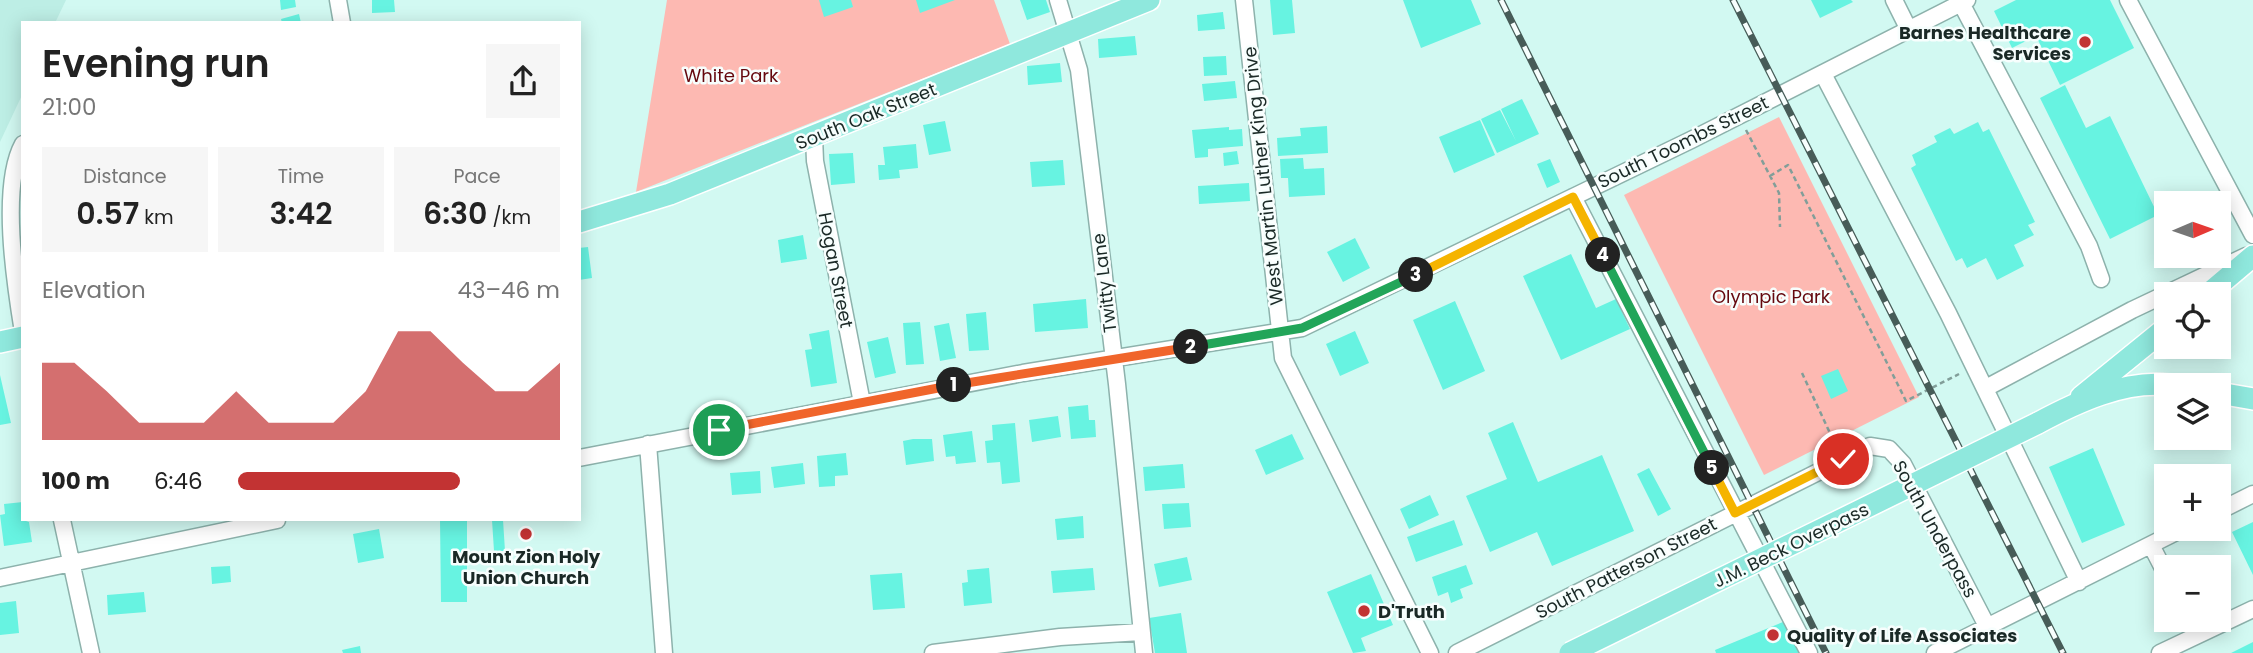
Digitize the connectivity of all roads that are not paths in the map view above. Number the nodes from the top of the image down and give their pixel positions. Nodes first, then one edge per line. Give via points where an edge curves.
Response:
1 (338, 0) edge
2 (1058, 0) edge
3 (1149, 0) edge
4 (1244, 0) edge
5 (1894, 0) edge
6 (2128, 0) edge
7 (1964, 2) edge
8 (342, 21) edge
9 (1909, 30) junction
10 (1068, 35) junction
11 (1823, 74) junction
12 (814, 137) junction
13 (21, 148) edge
14 (1573, 197) junction
15 (581, 221) edge
16 (2253, 235) edge
17 (2253, 254) edge
18 (2101, 279) dead end
19 (2222, 282) edge
20 (21, 319) edge
21 (1278, 333) junction
22 (21, 337) edge
23 (2154, 338) edge
24 (0, 342) edge
25 (1114, 358) junction
26 (2154, 386) edge
27 (1986, 388) junction
28 (2231, 395) edge
29 (2253, 399) edge
30 (862, 403) junction
31 (2074, 403) junction
32 (648, 444) junction
33 (1870, 446) joint
34 (581, 458) edge
35 (2253, 494) edge
36 (2231, 505) edge
37 (1735, 513) junction
38 (62, 521) edge
39 (272, 521) edge
40 (2159, 541) edge
41 (2151, 545) junction
42 (2156, 555) edge
43 (71, 563) junction
44 (0, 578) edge
45 (2079, 582) junction
46 (2253, 609) edge
47 (2231, 616) edge
48 (1988, 628) junction
49 (1141, 632) junction
50 (2187, 632) edge
51 (91, 653) edge
52 (664, 653) edge
53 (933, 653) edge
54 (1144, 653) edge
55 (1430, 653) edge
56 (1457, 653) edge
57 (1570, 653) edge
58 (1809, 653) edge
59 (1935, 653) edge
60 (2160, 653) edge

1 - 8 street
2 - 10 street, Twitty Lane
3 - 10 main road, South Oak Street
4 - 21 street, West Martin Luther King Drive
5 - 9 street
6 - 16 street
7 - 9 street, South Toombs Street
7 - 18 street via 2089,246
9 - 11 street, South Toombs Street
10 - 12 main road, South Oak Street
10 - 25 street, Twitty Lane via 1079,70
11 - 14 street, South Toombs Street
11 - 27 street
12 - 15 main road, South Oak Street via 641,205
12 - 30 street, Hogan Street
13 - 20 street via 7,188 9,244
14 - 21 street, South Toombs Street via 1338,313
14 - 37 street
17 - 19 main road
17 - 27 street
21 - 25 street, South Toombs Street
21 - 55 street, West Martin Luther King Drive via 1283,358
22 - 24 main road
23 - 31 main road
25 - 30 street, South Toombs Street
25 - 49 street, Twitty Lane
26 - 31 main road, J.M. Beck Overpass via 2126,388
27 - 45 street
28 - 29 main road
30 - 32 street, South Toombs Street
31 - 57 main road, J.M. Beck Overpass, bridge
32 - 34 street, South Toombs Street
32 - 52 street
33 - 37 street, South Patterson Street
33 - 48 street, South Underpass via 1889,449 1903,464
35 - 36 street
37 - 56 street, South Patterson Street
37 - 58 street
38 - 43 street
39 - 43 street
40 - 41 street
41 - 42 street
41 - 45 street
43 - 44 street
43 - 51 street
45 - 48 street
46 - 47 street
48 - 59 street
49 - 53 street
49 - 54 street, Twitty Lane
50 - 60 street

